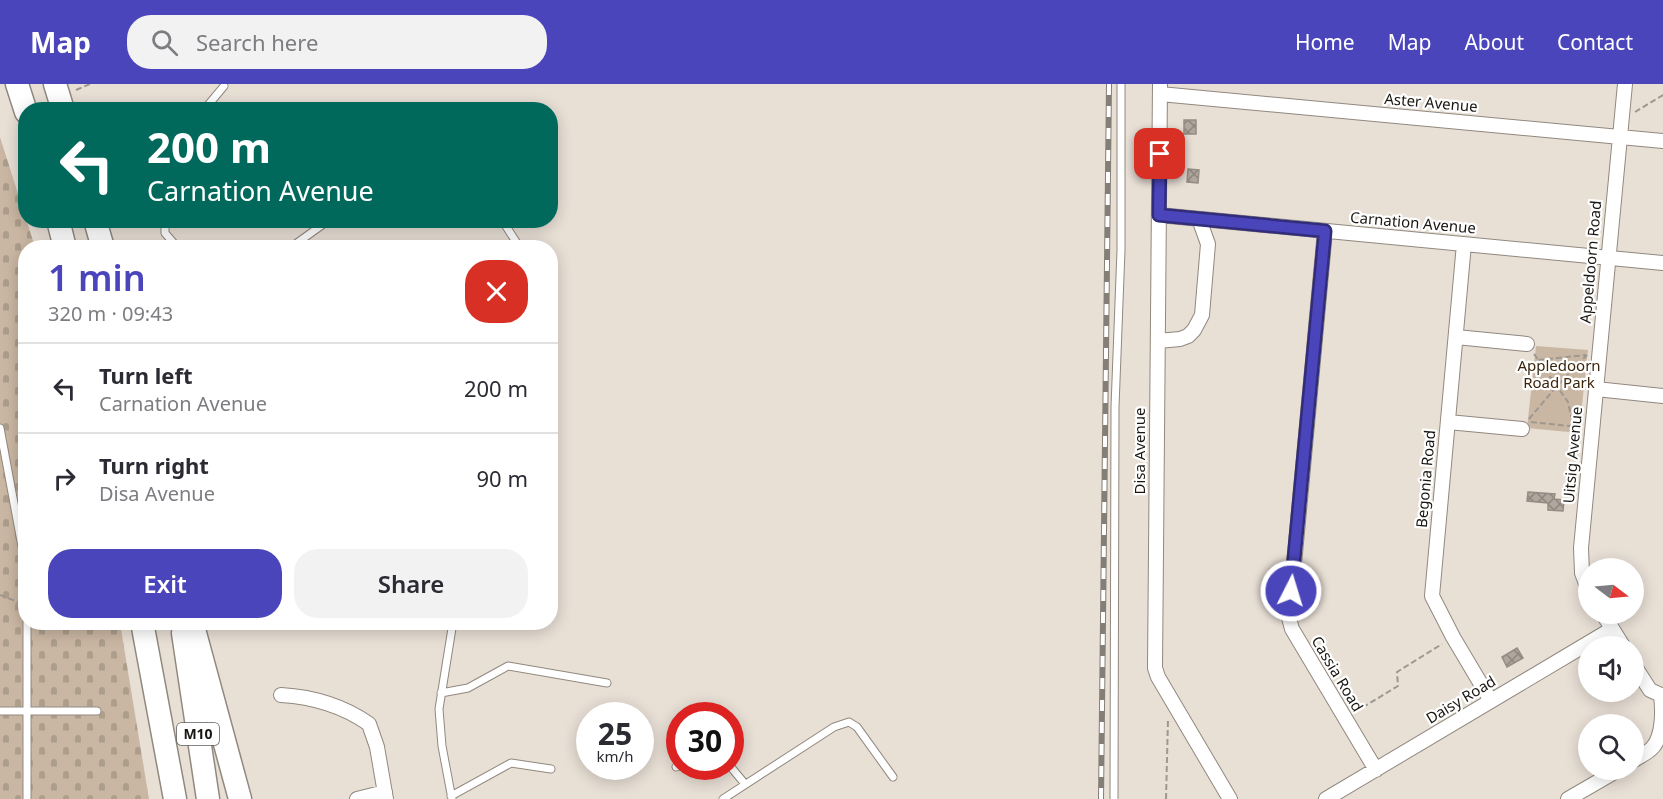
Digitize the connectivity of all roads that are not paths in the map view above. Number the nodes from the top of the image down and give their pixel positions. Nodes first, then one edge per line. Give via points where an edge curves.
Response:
1 (17, 84) edge
2 (1121, 84) edge
3 (1625, 84) edge
4 (224, 86) dead end
5 (1160, 89) edge
6 (23, 102) edge
7 (211, 102) edge
8 (1619, 137) junction
9 (1663, 141) edge
10 (1159, 215) junction
11 (1199, 219) junction
12 (317, 228) edge
13 (1325, 231) junction
14 (301, 240) edge
15 (1464, 244) junction
16 (1608, 258) junction
17 (1663, 263) edge
18 (1456, 337) junction
19 (1158, 340) junction
20 (1527, 344) road end
21 (1596, 389) junction
22 (1663, 396) edge
23 (1448, 422) junction
24 (1525, 425) road end
25 (0, 428) edge
26 (18, 525) edge
27 (1581, 558) edge
28 (1609, 624) edge
29 (1612, 629) junction
30 (27, 630) edge
31 (143, 630) edge
32 (182, 630) edge
33 (194, 630) edge
34 (452, 630) edge
35 (1617, 636) edge
36 (607, 683) dead end
37 (1644, 683) edge
38 (441, 693) junction
39 (281, 695) dead end
40 (1662, 696) edge
41 (1491, 701) junction
42 (0, 711) edge
43 (27, 711) junction
44 (97, 711) dead end
45 (1644, 754) edge
46 (551, 769) dead end
47 (1376, 770) junction
48 (893, 777) dead end
49 (742, 780) edge
50 (1601, 780) edge
51 (745, 784) junction
52 (386, 795) edge
53 (452, 798) edge
54 (27, 799) edge
55 (175, 799) edge
56 (208, 799) edge
57 (240, 799) edge
58 (357, 799) edge
59 (723, 799) edge
60 (1114, 799) edge
61 (1230, 799) edge
62 (1326, 799) edge
63 (1568, 799) edge

1 - 6 main road
2 - 60 lane
3 - 8 street, Appeldoorn Road
4 - 7 lane
5 - 8 street, Aster Avenue
5 - 10 street, Disa Avenue
8 - 9 street, Aster Avenue
8 - 16 street, Appeldoorn Road
10 - 11 street, Carnation Avenue
10 - 19 street, Disa Avenue
11 - 13 street, Carnation Avenue
11 - 19 street via 1208,244 1202,315 1188,336
12 - 14 lane
13 - 15 street, Carnation Avenue
13 - 47 street, Cassia Road via 1289,618
15 - 16 street, Carnation Avenue
15 - 18 street, Begonia Road
16 - 17 street, Carnation Avenue
16 - 21 street, Appeldoorn Road via 1593,355
18 - 20 street
18 - 23 street, Begonia Road
19 - 61 street, Disa Avenue via 1155,668
21 - 22 street, Uitsig Avenue
21 - 27 street, Uitsig Avenue via 1586,428
23 - 24 street
23 - 41 street, Begonia Road via 1432,596
25 - 26 lane
28 - 29 street
29 - 35 street
29 - 41 street, Daisy Road
30 - 43 lane
31 - 55 main road, M10
32 - 56 main road, M10
33 - 57 main road
34 - 38 lane
36 - 38 lane via 508,666 468,688
37 - 40 street
38 - 53 lane via 442,746
39 - 52 street via 330,703 369,724
40 - 45 street via 1659,737
41 - 47 street, Daisy Road
42 - 43 lane
43 - 44 lane
43 - 54 lane
46 - 53 lane via 511,763
47 - 62 street, Daisy Road
48 - 51 lane via 849,722 834,727
49 - 51 lane
50 - 63 street
51 - 59 lane
52 - 58 street

